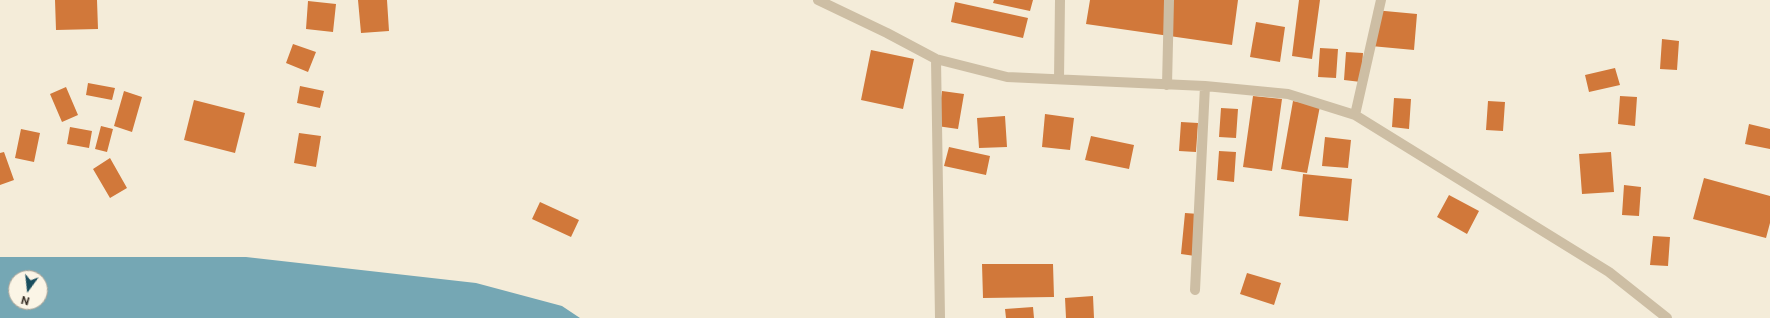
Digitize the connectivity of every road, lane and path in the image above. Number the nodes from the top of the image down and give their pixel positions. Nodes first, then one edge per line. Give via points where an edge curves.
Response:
1 (818, 0) edge
2 (1060, 0) edge
3 (1169, 0) edge
4 (1381, 0) edge
5 (936, 59) junction
6 (1059, 79) junction
7 (1167, 85) junction
8 (1205, 86) junction
9 (1355, 115) junction
10 (1195, 290) dead end
11 (940, 318) edge
12 (1667, 318) edge

1 - 5 street
2 - 6 street
3 - 7 street
4 - 9 street
5 - 6 street via 1006,77
5 - 11 street
6 - 7 street
7 - 8 street
8 - 9 street via 1288,94
8 - 10 street
9 - 12 street via 1609,272

